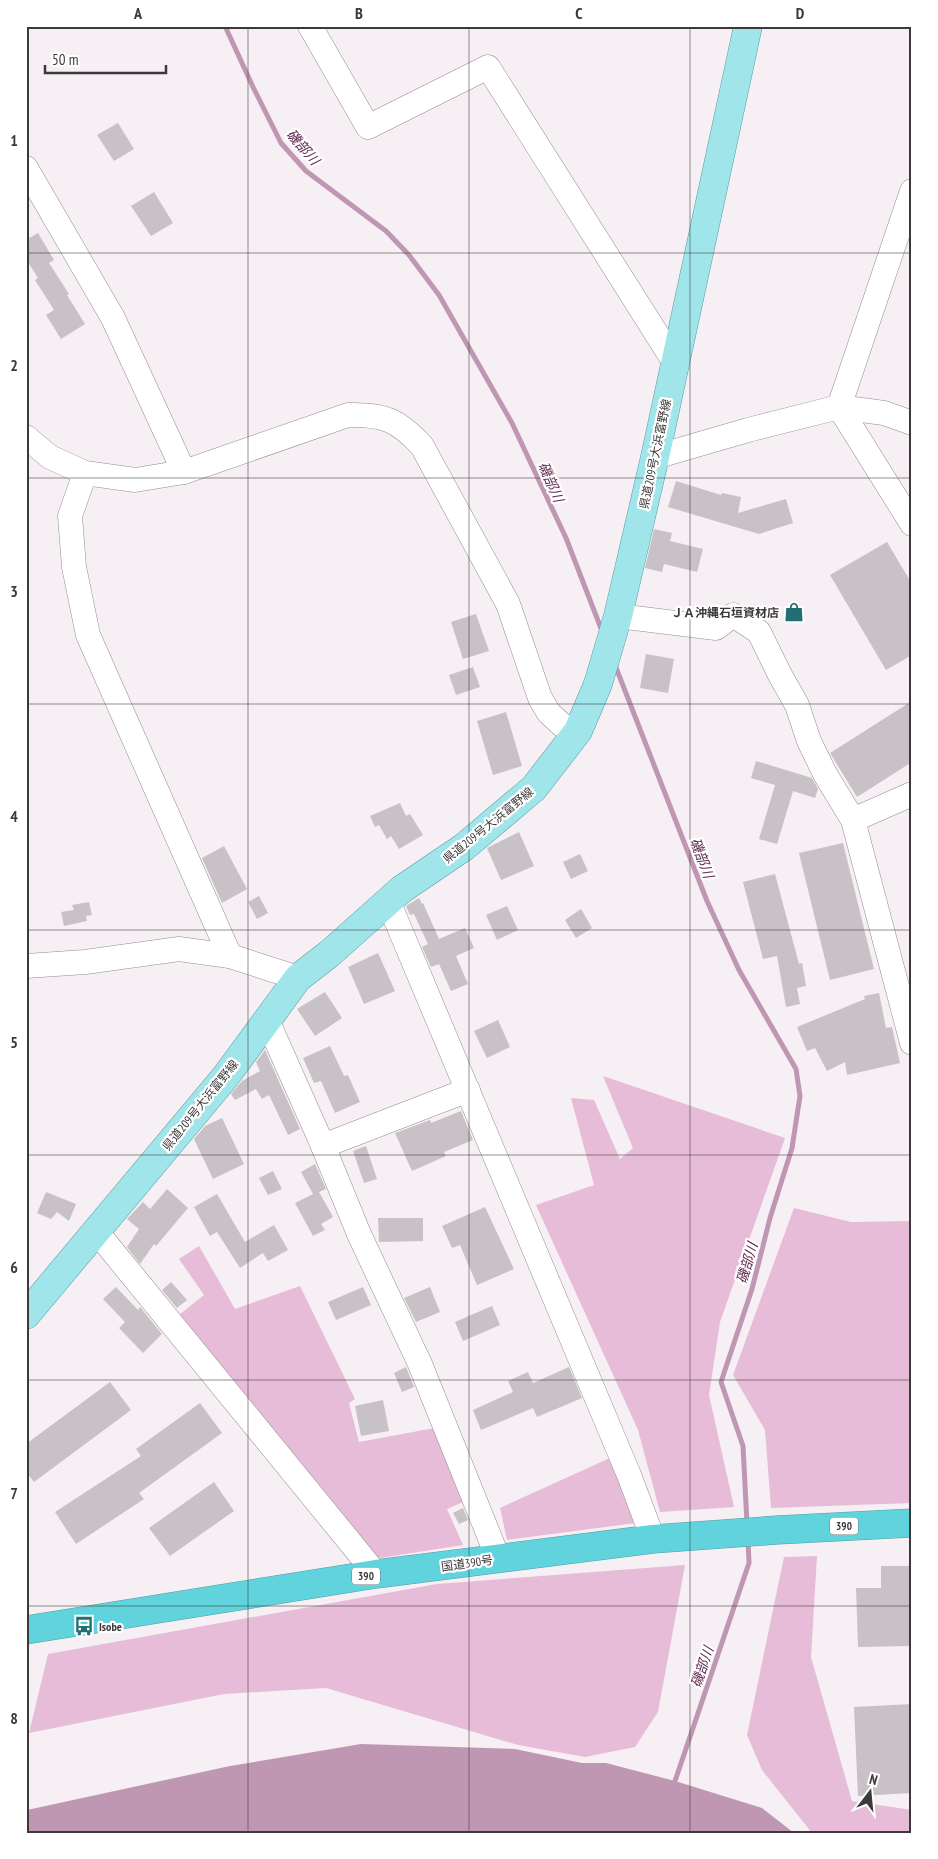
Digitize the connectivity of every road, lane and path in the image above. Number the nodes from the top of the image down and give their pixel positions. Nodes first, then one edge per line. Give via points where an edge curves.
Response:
1 (310, 26) edge
2 (748, 26) edge
3 (26, 168) edge
4 (912, 191) edge
5 (675, 363) junction
6 (839, 408) junction
7 (912, 423) edge
8 (26, 437) edge
9 (655, 457) junction
10 (184, 472) junction
11 (85, 473) junction
12 (912, 524) edge
13 (618, 616) junction
14 (578, 731) junction
15 (912, 794) edge
16 (853, 820) junction
17 (388, 901) junction
18 (230, 956) junction
19 (26, 966) edge
20 (298, 978) junction
21 (267, 1020) junction
22 (912, 1043) edge
23 (468, 1090) junction
24 (323, 1146) junction
25 (96, 1232) junction
26 (26, 1315) edge
27 (912, 1523) edge
28 (653, 1538) junction
29 (498, 1558) junction
30 (376, 1574) junction
31 (26, 1630) edge

1 - 5 street via 368,127 488,67
2 - 5 main road, 県道209号大浜富野線
3 - 10 street via 113,318
4 - 6 street
5 - 9 main road, 県道209号大浜富野線
6 - 7 street via 884,413
6 - 9 street
6 - 12 street
8 - 11 street via 50,457
9 - 13 main road, 県道209号大浜富野線
10 - 11 street via 134,480
10 - 14 street via 348,415 369,414 408,430 422,446 508,604 540,698 549,714 562,725
11 - 18 street via 70,516 74,567 88,635
13 - 14 main road, 県道209号大浜富野線 via 598,684
13 - 16 street via 716,628 733,615 758,632 797,705 825,774
14 - 17 main road, 県道209号大浜富野線 via 534,788 464,847
15 - 16 street
16 - 22 street
17 - 20 main road, 県道209号大浜富野線 via 330,954
17 - 23 street
18 - 19 street via 179,949 85,962
18 - 20 street
20 - 21 main road, 県道209号大浜富野線
21 - 24 street
21 - 25 main road, 県道209号大浜富野線 via 226,1076
23 - 24 street
23 - 28 street
24 - 29 street via 370,1259 420,1364
25 - 26 main road, 県道209号大浜富野線
25 - 30 street
27 - 28 highway, 国道390号 / 390
28 - 29 highway, 国道390号 / 390
29 - 30 highway, 国道390号 / 390
30 - 31 highway, 国道390号 / 390

